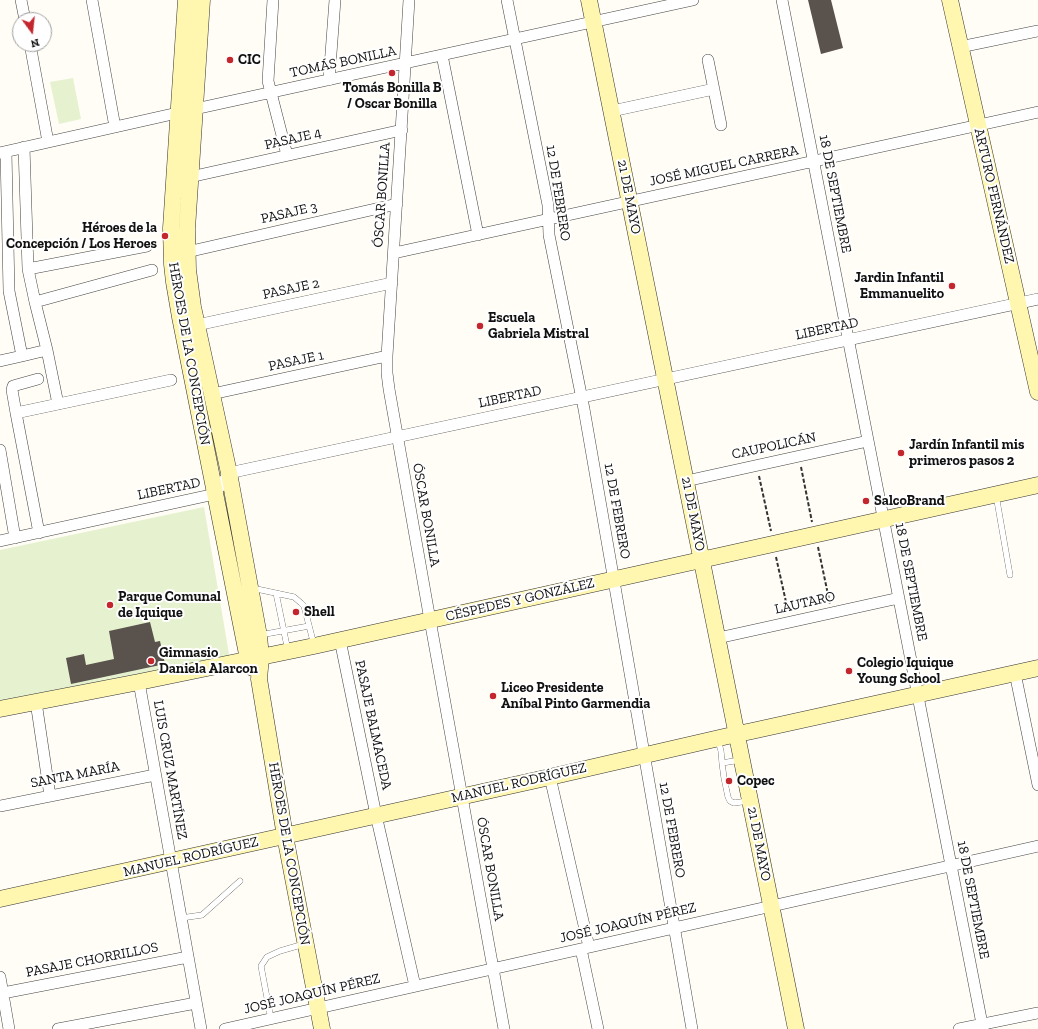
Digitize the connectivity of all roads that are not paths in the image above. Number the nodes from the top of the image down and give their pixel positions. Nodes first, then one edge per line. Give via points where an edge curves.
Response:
1 (21, 0) edge
2 (92, 0) edge
3 (186, 0) edge
4 (202, 0) edge
5 (273, 0) edge
6 (335, 0) edge
7 (409, 0) edge
8 (507, 0) edge
9 (589, 0) edge
10 (782, 0) edge
11 (950, 0) edge
12 (686, 1) edge
13 (23, 12) edge
14 (593, 22) junction
15 (1038, 31) edge
16 (515, 39) junction
17 (960, 48) junction
18 (31, 52) edge
19 (442, 55) junction
20 (708, 60) dead end
21 (406, 63) junction
22 (329, 80) junction
23 (714, 89) junction
24 (270, 93) junction
25 (195, 109) junction
26 (612, 111) junction
27 (1038, 112) edge
28 (179, 113) junction
29 (721, 125) dead end
30 (978, 126) junction
31 (116, 127) junction
32 (402, 130) junction
33 (48, 142) junction
34 (24, 147) junction
35 (3, 152) edge
36 (287, 155) junction
37 (814, 162) junction
38 (190, 177) junction
39 (630, 202) junction
40 (397, 204) junction
41 (548, 220) junction
42 (478, 235) junction
43 (147, 246) dead end
44 (187, 252) junction
45 (394, 253) junction
46 (28, 269) junction
47 (152, 270) dead end
48 (392, 282) junction
49 (1038, 299) edge
50 (35, 302) junction
51 (1018, 303) junction
52 (197, 325) junction
53 (848, 340) junction
54 (47, 350) junction
55 (22, 356) junction
56 (386, 356) junction
57 (0, 361) edge
58 (38, 379) dead end
59 (666, 379) junction
60 (171, 380) dead end
61 (1038, 392) edge
62 (212, 394) junction
63 (582, 396) junction
64 (58, 404) junction
65 (16, 414) junction
66 (397, 436) junction
67 (868, 441) junction
68 (0, 450) edge
69 (229, 473) junction
70 (686, 481) junction
71 (1038, 485) edge
72 (215, 494) junction
73 (996, 494) junction
74 (883, 519) junction
75 (39, 533) junction
76 (15, 538) junction
77 (0, 541) edge
78 (702, 560) junction
79 (1010, 575) dead end
80 (613, 579) junction
81 (242, 587) junction
82 (276, 593) junction
83 (899, 598) junction
84 (430, 620) junction
85 (309, 626) junction
86 (283, 631) junction
87 (259, 636) junction
88 (718, 638) junction
89 (340, 640) junction
90 (314, 646) junction
91 (288, 651) junction
92 (254, 658) junction
93 (1038, 668) edge
94 (1016, 673) junction
95 (139, 682) junction
96 (917, 694) junction
97 (36, 702) junction
98 (0, 709) edge
99 (737, 735) junction
100 (718, 738) junction
101 (644, 755) junction
102 (742, 760) junction
103 (722, 763) junction
104 (155, 775) junction
105 (550, 777) junction
106 (1038, 786) edge
107 (50, 796) junction
108 (462, 796) junction
109 (750, 800) junction
110 (0, 806) edge
111 (376, 815) junction
112 (285, 836) junction
113 (1038, 846) edge
114 (171, 861) junction
115 (951, 865) junction
116 (240, 881) dead end
117 (0, 899) edge
118 (772, 906) junction
119 (181, 918) junction
120 (674, 928) junction
121 (305, 944) junction
122 (585, 948) junction
123 (188, 956) junction
124 (493, 969) junction
125 (0, 977) edge
126 (415, 986) junction
127 (3, 993) junction
128 (196, 1003) junction
129 (318, 1008) junction
130 (1038, 1013) edge
131 (271, 1018) junction
132 (98, 1025) edge
133 (982, 1027) edge
134 (9, 1029) edge
135 (58, 1029) edge
136 (201, 1029) edge
137 (225, 1029) edge
138 (322, 1029) edge
139 (504, 1029) edge
140 (598, 1029) edge
141 (692, 1029) edge
142 (796, 1029) edge
143 (959, 1029) edge

1 - 13 street
2 - 31 street
3 - 28 street, HÉROES DE LA CONCEPCIÓN
4 - 25 street, HÉROES DE LA CONCEPCIÓN
5 - 24 street via 268,78
6 - 22 street
7 - 21 street, ÓSCAR BONILLA
8 - 16 street, 12 DE FEBRERO
9 - 14 street, 21 DE MAYO
10 - 37 street, 18 DE SEPTIEMBRE
11 - 17 street, ARTURO FERNÁNDEZ
12 - 14 street, TOMÁS BONILLA
14 - 16 street, TOMÁS BONILLA
14 - 26 street, 21 DE MAYO
15 - 17 street
16 - 19 street, TOMÁS BONILLA
16 - 41 street, 12 DE FEBRERO via 548,205
17 - 30 street, ARTURO FERNÁNDEZ
18 - 33 street
19 - 21 street, TOMÁS BONILLA
19 - 42 street
20 - 23 street
21 - 22 street, TOMÁS BONILLA
21 - 32 street, ÓSCAR BONILLA
22 - 24 street, TOMÁS BONILLA
23 - 26 street
23 - 29 street
24 - 25 street, TOMÁS BONILLA
24 - 36 street
25 - 28 street, TOMÁS BONILLA
25 - 38 street, HÉROES DE LA CONCEPCIÓN
26 - 39 street, 21 DE MAYO
27 - 30 street, JOSÉ MIGUEL CARRERA
28 - 31 street, TOMÁS BONILLA
28 - 72 street, HÉROES DE LA CONCEPCIÓN via 171,228 174,282
30 - 37 street, JOSÉ MIGUEL CARRERA
30 - 51 street, ARTURO FERNÁNDEZ
31 - 33 street, TOMÁS BONILLA
32 - 36 street, PASAJE 4
32 - 40 street, ÓSCAR BONILLA
33 - 34 street, TOMÁS BONILLA
34 - 35 street, TOMÁS BONILLA
34 - 46 street
35 - 55 street via 8,291
36 - 38 street, PASAJE 4
37 - 39 street, JOSÉ MIGUEL CARRERA
37 - 53 street, 18 DE SEPTIEMBRE
38 - 44 street, HÉROES DE LA CONCEPCIÓN
39 - 41 street, JOSÉ MIGUEL CARRERA
39 - 59 street, 21 DE MAYO
40 - 44 street, PASAJE 3
40 - 45 street, ÓSCAR BONILLA
41 - 42 street, JOSÉ MIGUEL CARRERA
41 - 63 street, 12 DE FEBRERO
42 - 45 street, JOSÉ MIGUEL CARRERA
43 - 46 street
44 - 52 street, HÉROES DE LA CONCEPCIÓN via 190,289
45 - 48 street, ÓSCAR BONILLA
46 - 50 street
47 - 50 street
48 - 52 street, PASAJE 2
48 - 56 street, ÓSCAR BONILLA
49 - 51 street, LIBERTAD
50 - 54 street
51 - 53 street, LIBERTAD
51 - 61 street, ARTURO FERNÁNDEZ
52 - 62 street, HÉROES DE LA CONCEPCIÓN
53 - 59 street, LIBERTAD
53 - 67 street, 18 DE SEPTIEMBRE
54 - 55 street
54 - 64 street
55 - 57 street
56 - 62 street, PASAJE 1
56 - 66 street, ÓSCAR BONILLA
58 - 65 street via 13,386
59 - 63 street, LIBERTAD
59 - 70 street, 21 DE MAYO
60 - 64 street
62 - 69 street, HÉROES DE LA CONCEPCIÓN
63 - 66 street, LIBERTAD
63 - 80 street, 12 DE FEBRERO
64 - 65 street
65 - 75 street
66 - 69 street, LIBERTAD
66 - 84 street, ÓSCAR BONILLA
67 - 70 street, CAUPOLICÁN
67 - 74 street, 18 DE SEPTIEMBRE
68 - 76 street
69 - 72 street, LIBERTAD
69 - 81 street, HÉROES DE LA CONCEPCIÓN
70 - 78 street, 21 DE MAYO
71 - 73 street, CÉSPEDES Y GONZÁLEZ
72 - 75 street, LIBERTAD
72 - 81 street, HÉROES DE LA CONCEPCIÓN
73 - 74 street, CÉSPEDES Y GONZÁLEZ
73 - 79 lane
74 - 78 street, CÉSPEDES Y GONZÁLEZ
74 - 83 street, 18 DE SEPTIEMBRE
75 - 76 street, LIBERTAD
76 - 77 street, LIBERTAD
78 - 80 street, CÉSPEDES Y GONZÁLEZ
78 - 88 street, 21 DE MAYO
80 - 84 street, CÉSPEDES Y GONZÁLEZ
80 - 101 street, 12 DE FEBRERO
81 - 82 lane
81 - 87 street, HÉROES DE LA CONCEPCIÓN
81 - 92 street, HÉROES DE LA CONCEPCIÓN
82 - 85 lane via 294,597 304,606
82 - 86 lane
83 - 88 street, LAUTARO
83 - 96 street, 18 DE SEPTIEMBRE
84 - 89 street, CÉSPEDES Y GONZÁLEZ
84 - 108 street, ÓSCAR BONILLA
85 - 86 lane
85 - 90 lane
86 - 87 lane
86 - 91 lane
87 - 92 street, HÉROES DE LA CONCEPCIÓN
88 - 99 street, 21 DE MAYO
89 - 90 street, CÉSPEDES Y GONZÁLEZ
89 - 111 street, PASAJE BALMACEDA
90 - 91 street, CÉSPEDES Y GONZÁLEZ
91 - 92 street, CÉSPEDES Y GONZÁLEZ
92 - 95 street, CÉSPEDES Y GONZÁLEZ
92 - 112 street, HÉROES DE LA CONCEPCIÓN
93 - 94 street, MANUEL RODRÍGUEZ
94 - 96 street, MANUEL RODRÍGUEZ
94 - 106 street
95 - 97 street, CÉSPEDES Y GONZÁLEZ
95 - 104 street, LUIS CRUZ MARTÍNEZ
96 - 99 street, MANUEL RODRÍGUEZ
96 - 115 street, 18 DE SEPTIEMBRE
97 - 98 street, CÉSPEDES Y GONZÁLEZ
97 - 107 street
99 - 100 street, MANUEL RODRÍGUEZ
99 - 102 street, 21 DE MAYO
100 - 101 street, MANUEL RODRÍGUEZ
100 - 103 lane
101 - 105 street, MANUEL RODRÍGUEZ
101 - 120 street, 12 DE FEBRERO
102 - 103 lane
102 - 109 street, 21 DE MAYO
103 - 109 lane via 730,800 734,803
104 - 107 street, SANTA MARÍA
104 - 114 street, LUIS CRUZ MARTÍNEZ
105 - 108 street, MANUEL RODRÍGUEZ
105 - 122 street
107 - 110 street, SANTA MARÍA
108 - 111 street, MANUEL RODRÍGUEZ
108 - 124 street, ÓSCAR BONILLA
109 - 118 street, 21 DE MAYO
111 - 112 street, MANUEL RODRÍGUEZ
111 - 126 street, PASAJE BALMACEDA
112 - 114 street, MANUEL RODRÍGUEZ
112 - 121 street, HÉROES DE LA CONCEPCIÓN
113 - 115 street, JOSÉ JOAQUÍN PÉREZ
114 - 117 street, MANUEL RODRÍGUEZ
114 - 119 street, LUIS CRUZ MARTÍNEZ
115 - 118 street, JOSÉ JOAQUÍN PÉREZ
115 - 133 street, 18 DE SEPTIEMBRE
116 - 119 lane via 202,915
118 - 120 street, JOSÉ JOAQUÍN PÉREZ
118 - 142 street, 21 DE MAYO
119 - 123 street, LUIS CRUZ MARTÍNEZ
120 - 122 street, JOSÉ JOAQUÍN PÉREZ
120 - 141 street, 12 DE FEBRERO
121 - 129 street, HÉROES DE LA CONCEPCIÓN
121 - 131 lane via 267,957 262,966
122 - 124 street, JOSÉ JOAQUÍN PÉREZ
122 - 140 street
123 - 127 street, PASAJE CHORRILLOS
123 - 128 street, LUIS CRUZ MARTÍNEZ
124 - 126 street, JOSÉ JOAQUÍN PÉREZ
124 - 139 street, ÓSCAR BONILLA
125 - 127 street
126 - 129 street, JOSÉ JOAQUÍN PÉREZ
127 - 134 street
128 - 132 street
128 - 136 street, LUIS CRUZ MARTÍNEZ
129 - 131 street, JOSÉ JOAQUÍN PÉREZ
129 - 138 street, HÉROES DE LA CONCEPCIÓN
130 - 133 street
131 - 137 street, JOSÉ JOAQUÍN PÉREZ
132 - 135 street
133 - 143 street

